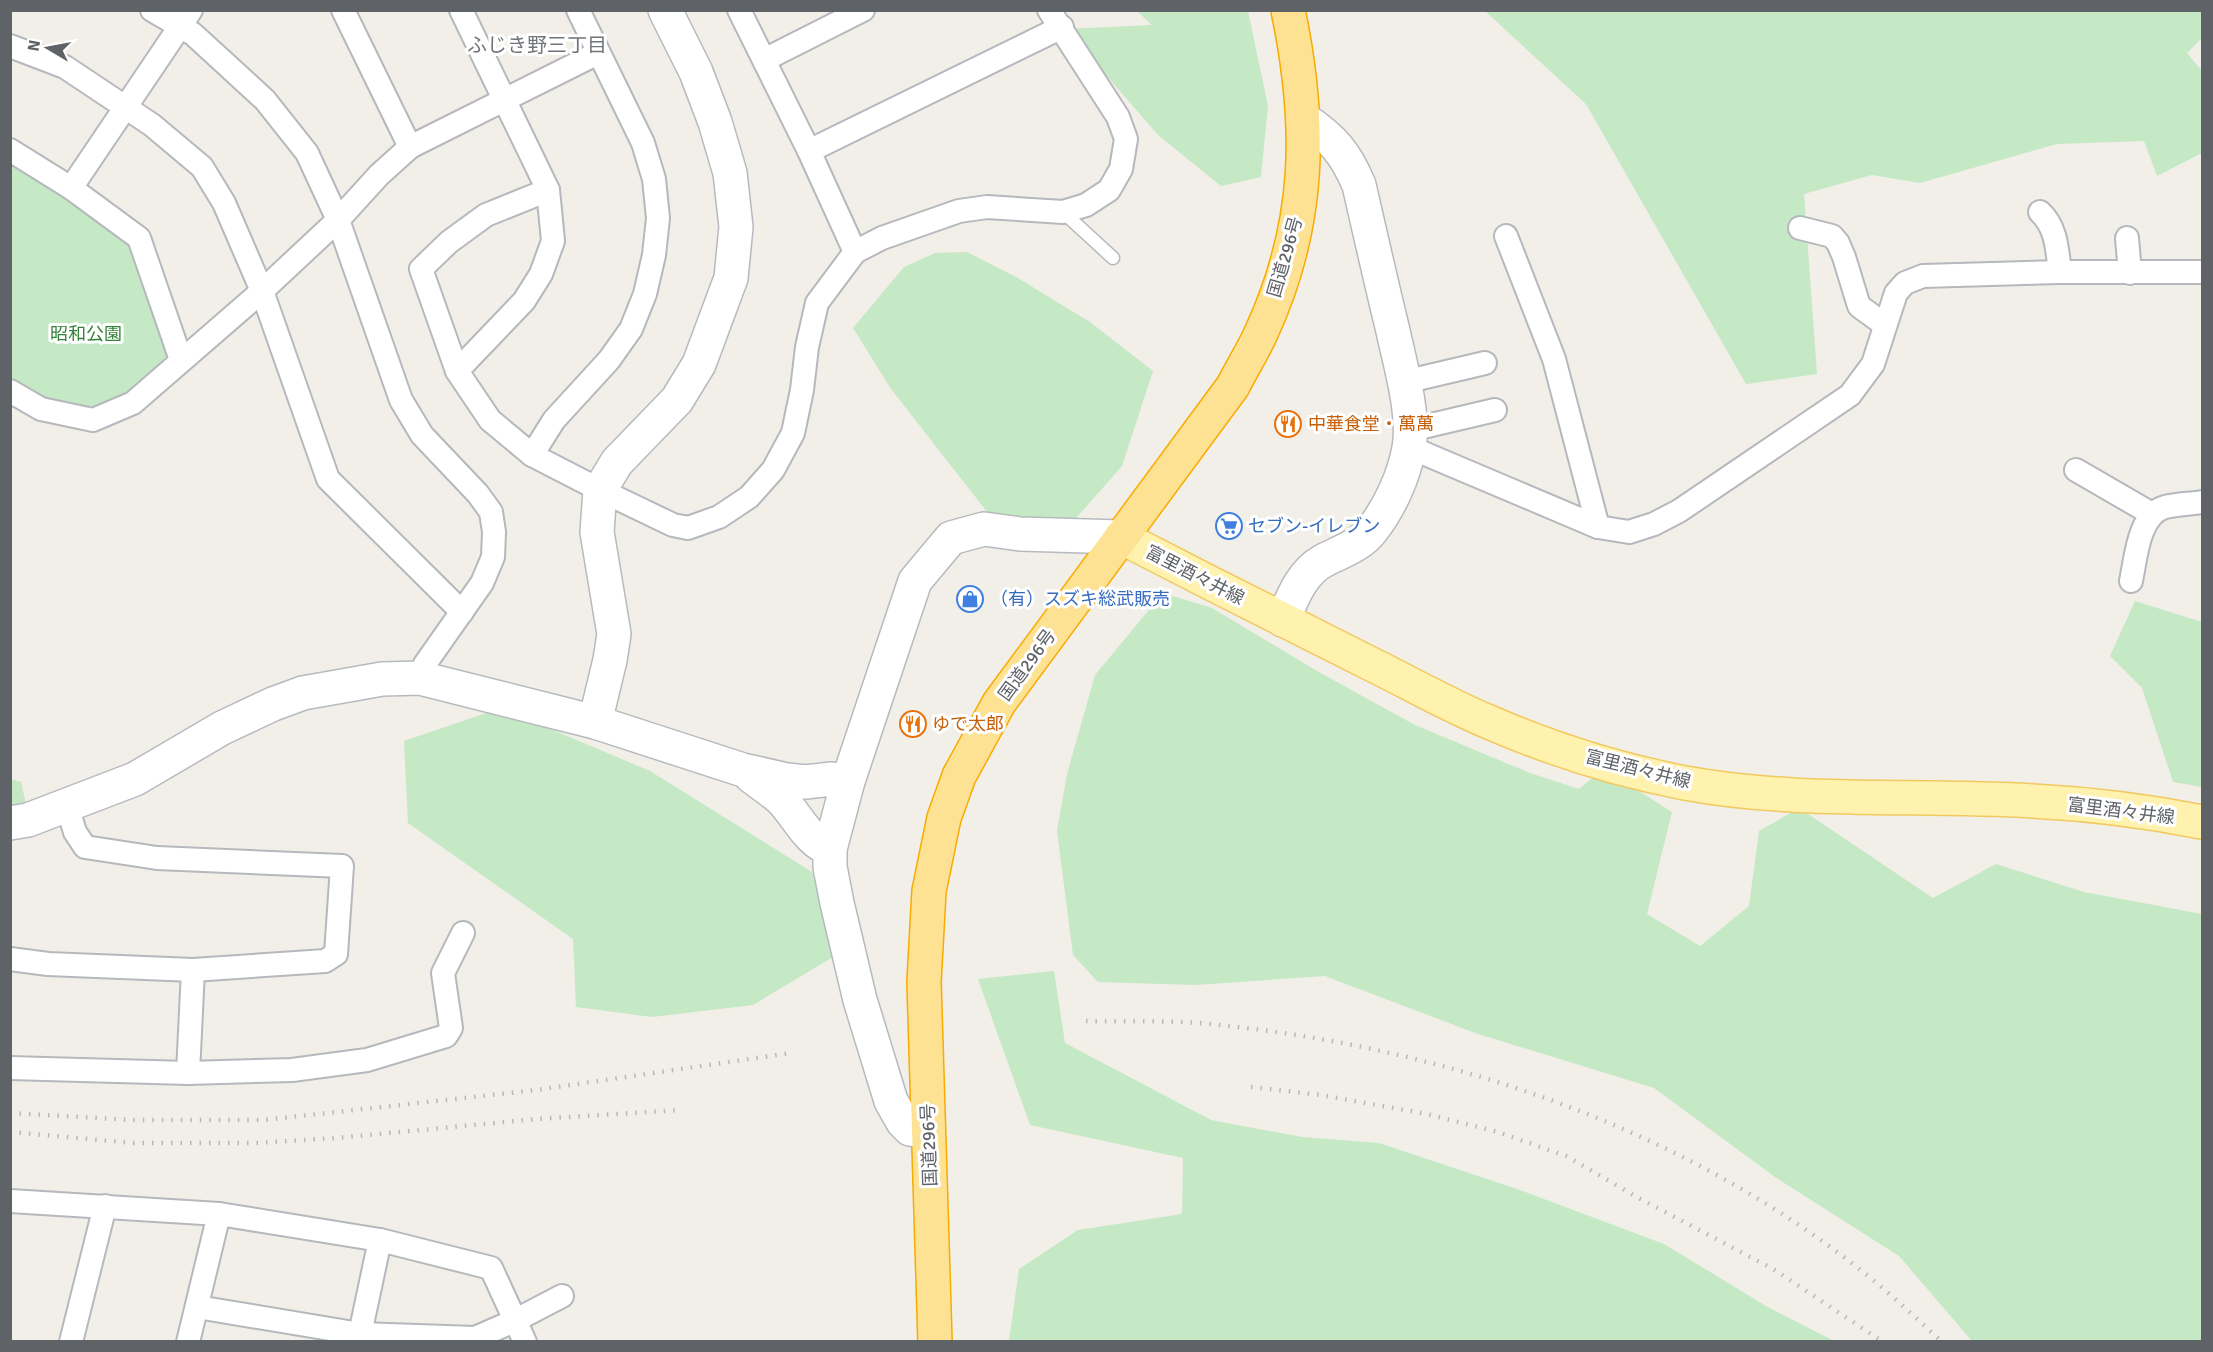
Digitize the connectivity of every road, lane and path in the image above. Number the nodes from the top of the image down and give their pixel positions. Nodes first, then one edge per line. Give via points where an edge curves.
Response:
1 (152, 10) edge
2 (343, 10) edge
3 (461, 10) edge
4 (578, 10) edge
5 (665, 10) edge
6 (739, 10) edge
7 (863, 10) edge
8 (1288, 10) edge
9 (186, 19) edge
10 (1056, 19) edge
11 (10, 46) edge
12 (598, 53) junction
13 (764, 60) junction
14 (505, 100) junction
15 (125, 106) junction
16 (1304, 119) junction
17 (410, 147) junction
18 (10, 150) edge
19 (809, 151) junction
20 (71, 188) junction
21 (548, 190) junction
22 (1063, 212) junction
23 (2040, 212) dead end
24 (338, 220) junction
25 (1800, 228) dead end
26 (1506, 236) dead end
27 (2127, 238) dead end
28 (855, 252) junction
29 (1113, 258) dead end
30 (2060, 272) junction
31 (2202, 272) edge
32 (2130, 273) junction
33 (262, 291) junction
34 (1885, 325) junction
35 (181, 360) junction
36 (1485, 363) dead end
37 (457, 371) junction
38 (1404, 382) junction
39 (10, 391) edge
40 (1495, 410) dead end
41 (1409, 438) junction
42 (532, 454) junction
43 (2076, 470) dead end
44 (600, 490) junction
45 (2202, 502) edge
46 (2152, 514) junction
47 (1598, 527) junction
48 (1121, 537) junction
49 (2131, 581) dead end
50 (462, 612) junction
51 (1282, 620) junction
52 (420, 678) junction
53 (595, 722) junction
54 (743, 770) junction
55 (848, 781) junction
56 (67, 805) junction
57 (2202, 822) edge
58 (10, 823) edge
59 (830, 849) junction
60 (463, 933) dead end
61 (10, 959) edge
62 (193, 970) junction
63 (10, 1068) edge
64 (188, 1073) junction
65 (928, 1131) junction
66 (10, 1201) edge
67 (105, 1206) junction
68 (219, 1214) junction
69 (380, 1240) junction
70 (562, 1296) dead end
71 (197, 1307) junction
72 (514, 1321) junction
73 (360, 1334) junction
74 (70, 1341) edge
75 (188, 1341) edge
76 (525, 1341) edge
77 (935, 1341) edge

1 - 9 street
2 - 17 street
3 - 14 street
4 - 12 street
5 - 44 street via 696,72 730,173 736,227 731,278 699,364 677,400 618,462
6 - 13 street
7 - 13 street
8 - 16 highway, 国道296号
9 - 15 street
9 - 24 street via 193,34 266,100 307,153
10 - 19 street
10 - 22 street via 1118,117 1126,139 1120,169 1109,190 1086,205
11 - 15 street via 65,67
12 - 14 street
12 - 42 street via 643,143 654,179 658,218 654,255 645,294 630,329 609,360 554,420
13 - 19 street
14 - 17 street
14 - 21 street
15 - 20 street
15 - 33 street via 202,167 224,203
16 - 38 street via 1327,134 1349,161 1359,184
16 - 48 highway, 国道296号 via 1297,222 1284,272 1261,333 1233,386
17 - 24 street
18 - 20 street
19 - 28 street
20 - 35 street via 139,238
21 - 37 street via 553,241 541,274 524,301
21 - 37 street via 486,215 421,269
22 - 28 street via 987,207 959,211 882,238
22 - 29 lane
23 - 30 street via 2056,237
24 - 33 street
24 - 50 street via 401,400 422,435 491,512 493,557 483,583
25 - 34 street via 1832,236 1844,257 1859,306
26 - 47 street via 1554,359
27 - 32 street
28 - 44 street via 817,303 793,433 773,470 749,497 718,517 688,528 673,525
30 - 32 street
30 - 34 street via 1923,276 1905,283 1896,293
31 - 32 street
33 - 35 street
33 - 50 street via 328,479
34 - 47 street via 1873,364 1850,395 1679,511 1629,532
35 - 39 street via 133,403 93,420 41,409
36 - 38 street
37 - 42 street via 490,420
38 - 41 street
40 - 41 street
41 - 47 street
41 - 51 street via 1401,474 1371,532 1305,576
42 - 44 street
43 - 46 street
44 - 53 street via 597,532 614,634
45 - 46 street via 2163,508
46 - 49 street via 2144,527
48 - 51 main road, 富里酒々井線
48 - 55 street via 984,529 951,538 915,582
48 - 65 highway, 国道296号 via 999,703 959,776 944,818 927,916 924,982
50 - 52 street via 425,664
51 - 57 main road, 富里酒々井線 via 1488,722 1585,757 1685,783 1766,793 2032,801
52 - 53 street
52 - 56 street via 382,679 315,691 273,704 222,728 135,779
53 - 54 street
54 - 55 street via 805,783
54 - 59 street via 779,797 815,840
55 - 59 street
56 - 58 street
56 - 62 street via 75,832 85,847 157,858 342,866 336,954 325,961
59 - 65 street via 837,903 860,1000 891,1101 910,1129
60 - 64 street via 443,973 451,1028 446,1036 367,1060 292,1070
61 - 62 street
62 - 64 street
63 - 64 street
65 - 77 highway, 国道296号
66 - 67 street
67 - 68 street
67 - 74 street
68 - 69 street
68 - 71 street
69 - 72 street via 491,1268
69 - 73 street
70 - 72 street
71 - 73 street
71 - 75 street
72 - 73 street via 475,1338
72 - 76 street

